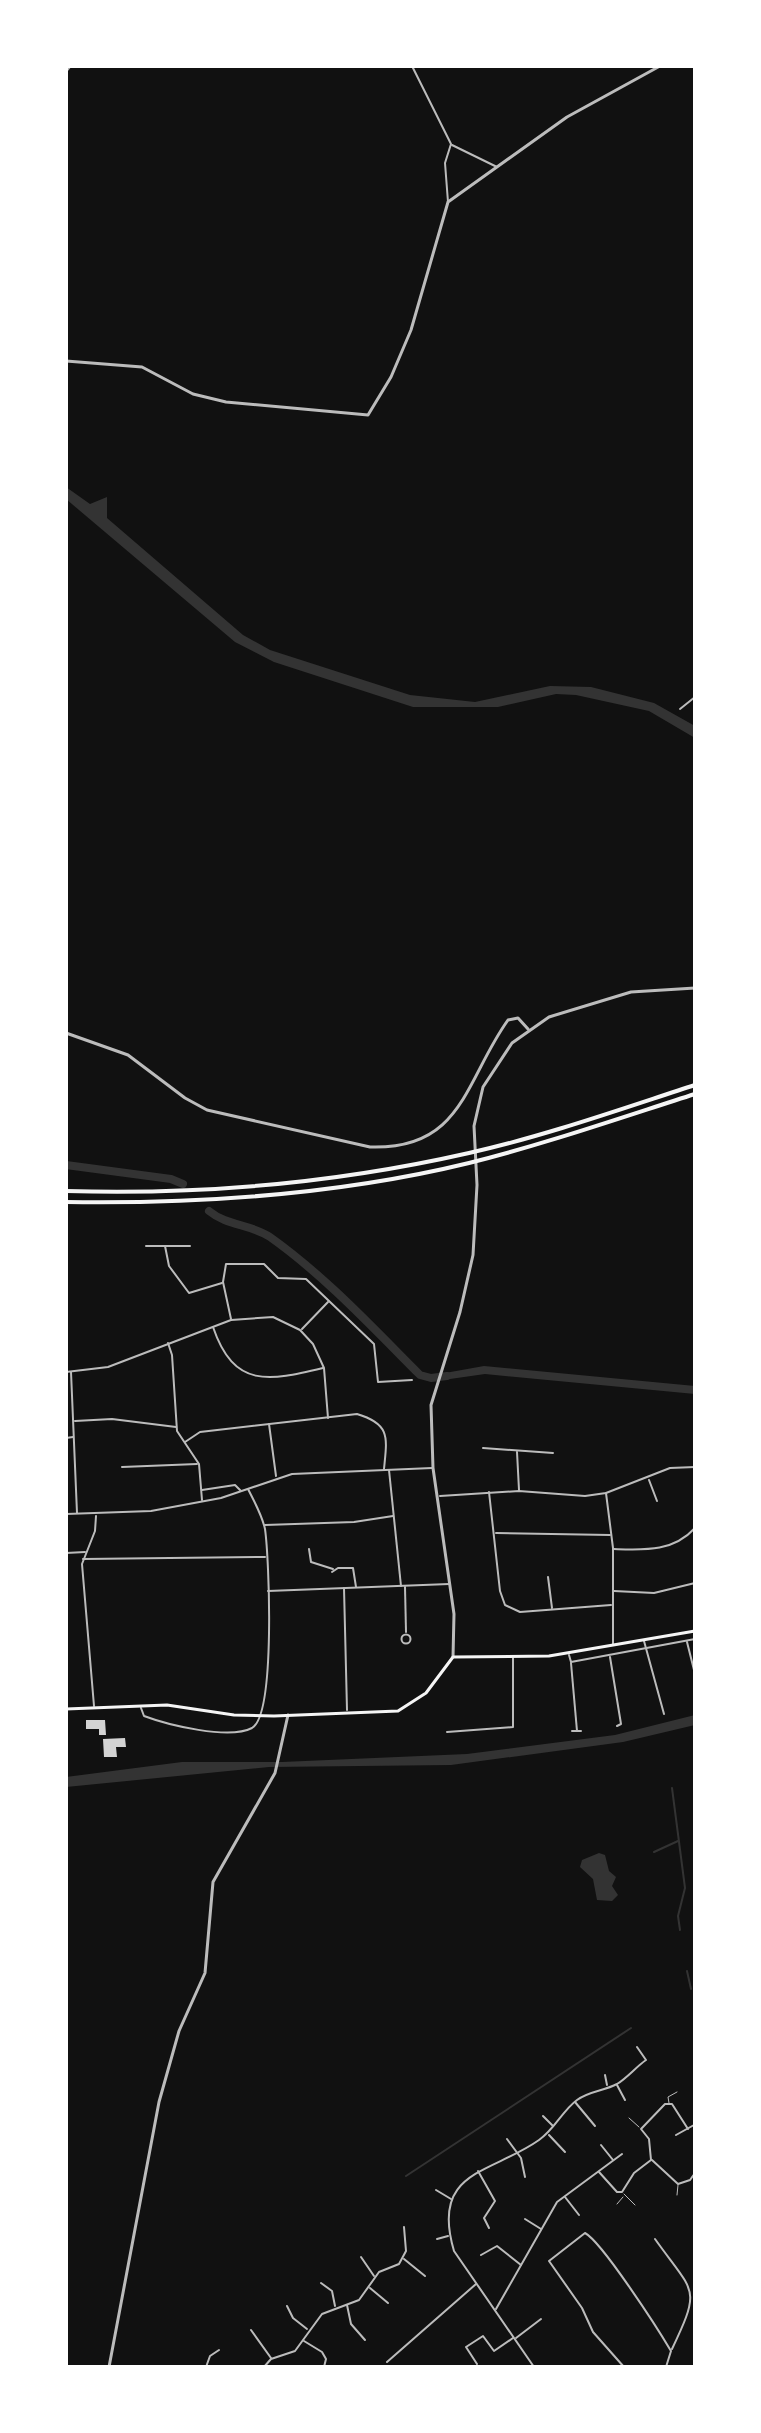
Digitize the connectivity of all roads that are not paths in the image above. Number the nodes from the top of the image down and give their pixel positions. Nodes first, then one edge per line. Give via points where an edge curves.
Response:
1 (70, 66) edge
2 (412, 66) edge
3 (660, 66) edge
4 (66, 71) edge
5 (451, 144) junction
6 (498, 167) junction
7 (448, 202) junction
8 (66, 361) edge
9 (695, 697) edge
10 (680, 709) dead end
11 (695, 988) edge
12 (528, 1029) junction
13 (66, 1033) edge
14 (695, 1085) edge
15 (695, 1094) edge
16 (66, 1191) edge
17 (66, 1202) edge
18 (146, 1246) dead end
19 (165, 1246) junction
20 (190, 1246) dead end
21 (223, 1282) junction
22 (329, 1301) junction
23 (231, 1320) junction
24 (212, 1326) junction
25 (300, 1330) junction
26 (168, 1342) junction
27 (324, 1368) junction
28 (68, 1372) edge
29 (405, 1372) dead end
30 (406, 1380) junction
31 (412, 1380) dead end
32 (328, 1418) junction
33 (74, 1421) junction
34 (269, 1424) junction
35 (176, 1427) junction
36 (74, 1437) junction
37 (66, 1438) edge
38 (185, 1442) junction
39 (483, 1448) dead end
40 (517, 1450) junction
41 (553, 1453) dead end
42 (199, 1464) junction
43 (122, 1467) dead end
44 (695, 1467) edge
45 (433, 1468) junction
46 (384, 1470) junction
47 (389, 1470) junction
48 (277, 1477) junction
49 (648, 1478) junction
50 (248, 1488) junction
51 (201, 1490) junction
52 (241, 1491) junction
53 (519, 1491) junction
54 (489, 1492) junction
55 (606, 1493) junction
56 (438, 1496) junction
57 (657, 1501) dead end
58 (202, 1502) junction
59 (66, 1514) edge
60 (77, 1514) junction
61 (95, 1514) junction
62 (393, 1516) junction
63 (264, 1525) junction
64 (695, 1528) edge
65 (495, 1533) junction
66 (611, 1535) junction
67 (613, 1548) junction
68 (309, 1549) dead end
69 (85, 1552) junction
70 (66, 1553) edge
71 (266, 1557) junction
72 (82, 1559) junction
73 (548, 1577) dead end
74 (695, 1583) edge
75 (450, 1584) junction
76 (356, 1587) junction
77 (403, 1587) junction
78 (344, 1588) junction
79 (268, 1591) junction
80 (613, 1591) junction
81 (611, 1605) junction
82 (552, 1610) junction
83 (695, 1631) edge
84 (406, 1632) dead end
85 (695, 1639) edge
86 (643, 1640) junction
87 (686, 1641) junction
88 (613, 1647) junction
89 (645, 1648) junction
90 (568, 1654) junction
91 (610, 1656) junction
92 (453, 1657) junction
93 (513, 1658) junction
94 (571, 1662) junction
95 (695, 1674) edge
96 (141, 1705) junction
97 (94, 1707) junction
98 (66, 1709) edge
99 (347, 1710) junction
100 (664, 1714) dead end
101 (258, 1715) junction
102 (288, 1715) junction
103 (617, 1726) dead end
104 (572, 1731) dead end
105 (447, 1732) dead end
106 (637, 2047) dead end
107 (605, 2075) dead end
108 (616, 2084) junction
109 (608, 2086) junction
110 (677, 2092) dead end
111 (625, 2100) dead end
112 (574, 2102) junction
113 (669, 2103) junction
114 (543, 2116) dead end
115 (629, 2118) dead end
116 (694, 2125) edge
117 (595, 2126) dead end
118 (554, 2127) junction
119 (641, 2129) junction
120 (688, 2129) junction
121 (548, 2134) junction
122 (676, 2135) dead end
123 (507, 2139) dead end
124 (601, 2145) dead end
125 (565, 2152) dead end
126 (518, 2153) junction
127 (622, 2154) dead end
128 (613, 2160) junction
129 (651, 2160) junction
130 (477, 2170) junction
131 (598, 2171) junction
132 (695, 2173) edge
133 (525, 2177) dead end
134 (678, 2184) junction
135 (436, 2190) dead end
136 (555, 2190) dead end
137 (623, 2193) junction
138 (677, 2195) dead end
139 (562, 2196) junction
140 (452, 2200) junction
141 (617, 2204) dead end
142 (635, 2205) dead end
143 (579, 2215) dead end
144 (525, 2219) dead end
145 (404, 2227) dead end
146 (489, 2228) dead end
147 (541, 2229) junction
148 (450, 2236) junction
149 (437, 2239) dead end
150 (655, 2239) dead end
151 (481, 2255) dead end
152 (361, 2257) dead end
153 (403, 2259) junction
154 (522, 2265) junction
155 (425, 2276) dead end
156 (375, 2277) junction
157 (321, 2283) dead end
158 (477, 2284) junction
159 (369, 2288) junction
160 (388, 2303) dead end
161 (346, 2304) junction
162 (287, 2306) dead end
163 (335, 2307) junction
164 (495, 2310) junction
165 (541, 2319) dead end
166 (308, 2329) junction
167 (251, 2330) dead end
168 (514, 2338) junction
169 (365, 2340) dead end
170 (303, 2341) junction
171 (219, 2350) dead end
172 (671, 2351) junction
173 (271, 2359) junction
174 (387, 2362) dead end
175 (621, 2363) junction
176 (477, 2364) dead end
177 (325, 2366) edge
178 (109, 2367) edge
179 (206, 2367) edge
180 (264, 2367) edge
181 (534, 2367) edge
182 (615, 2367) edge
183 (624, 2367) edge
184 (666, 2367) edge

1 - 4 street
2 - 5 street
3 - 6 street via 575,111
5 - 6 street
5 - 7 street via 445,163
6 - 7 street
7 - 8 street via 424,295 391,377 373,411 362,416 226,402 193,394 142,367
9 - 10 street
11 - 12 street via 631,992 562,1012
12 - 13 street via 518,1018 508,1020 459,1108 437,1129 410,1144 370,1147 207,1110 128,1055
12 - 45 street via 504,1051 478,1104 475,1237 431,1405
14 - 16 highway via 471,1153 383,1169 151,1194
15 - 17 highway via 469,1163 386,1179 238,1198
18 - 19 street
19 - 20 street
19 - 21 street via 169,1266 189,1293
21 - 22 street via 226,1264 264,1264 278,1278 306,1279
21 - 23 street
22 - 25 street
22 - 30 street via 374,1344 378,1382
23 - 24 street
23 - 25 street via 273,1317
24 - 26 street
24 - 27 street via 224,1353 247,1375 278,1378
25 - 27 street
26 - 28 street via 108,1367
26 - 35 street
27 - 32 street
28 - 33 street
29 - 30 street
30 - 31 street
32 - 34 street
32 - 46 street via 357,1414 378,1421 387,1441
33 - 35 street via 112,1419
33 - 36 street
34 - 38 street via 200,1432
34 - 48 street
35 - 38 street
36 - 37 street
36 - 60 street
38 - 42 street
39 - 40 street
40 - 41 street
40 - 53 street
42 - 43 street
42 - 51 street
44 - 49 street via 670,1468
45 - 47 street
45 - 56 street
46 - 47 street
46 - 48 street
47 - 62 street
48 - 50 street
49 - 55 street
49 - 57 street
50 - 52 street
50 - 63 street
51 - 52 street via 237,1485
51 - 58 street
52 - 58 street
53 - 54 street
53 - 55 street
54 - 56 street
54 - 65 street
55 - 66 street
56 - 75 street
58 - 61 street
59 - 60 street
60 - 61 street
61 - 69 street via 95,1531
62 - 63 street
62 - 77 street
63 - 71 street
64 - 67 street via 670,1546
65 - 66 street
65 - 82 street via 505,1605 520,1612
66 - 67 street
67 - 80 street
68 - 76 street via 311,1562 333,1571 353,1568
69 - 70 street
69 - 72 street
71 - 72 street
71 - 79 street
72 - 97 street
73 - 82 street
74 - 80 street via 654,1593
75 - 77 street
75 - 92 street
76 - 77 street
76 - 78 street
77 - 84 street
78 - 79 street
78 - 99 street
79 - 101 street via 270,1664
80 - 81 street
81 - 82 street
81 - 88 street
83 - 86 main road
85 - 87 street
86 - 88 main road
86 - 89 street
87 - 89 street
87 - 95 street
88 - 90 main road
89 - 91 street
89 - 100 street
90 - 93 main road
90 - 94 street
91 - 94 street
91 - 103 street via 621,1724
92 - 93 main road
92 - 99 main road via 414,1704 398,1711
93 - 105 street via 513,1727
94 - 104 street via 579,1731
96 - 97 main road
96 - 101 main road
96 - 101 street via 144,1716 188,1728 251,1729
97 - 98 main road
99 - 102 main road
101 - 102 main road
102 - 178 street via 276,1770 213,1882 205,1973 179,2031 159,2102
106 - 108 street via 646,2060
107 - 109 street
108 - 109 street
108 - 111 street
109 - 112 street
110 - 113 lane via 668,2097
112 - 117 street
112 - 118 street
113 - 119 street
113 - 120 street
114 - 118 street
115 - 119 lane
116 - 120 street
118 - 121 street
119 - 129 street via 649,2139
120 - 122 street
121 - 125 street
121 - 126 street
123 - 126 street
124 - 128 street
126 - 130 street
126 - 133 street
127 - 128 street
128 - 131 street
129 - 134 street
129 - 137 street via 634,2173
130 - 140 street
130 - 146 street via 495,2201 484,2218
131 - 137 street
131 - 139 street
132 - 134 street
134 - 138 lane
135 - 140 street
136 - 139 street
137 - 141 lane
137 - 142 lane
139 - 143 street
139 - 147 street
140 - 148 street
144 - 147 street
145 - 153 street
147 - 154 street
148 - 149 street
148 - 158 street
150 - 172 street via 692,2294
151 - 154 street via 497,2246
152 - 156 street
153 - 155 street
153 - 156 street
154 - 164 street
156 - 159 street
157 - 163 street via 332,2291
158 - 164 street
158 - 174 street
159 - 160 street
159 - 161 street via 359,2300
161 - 163 street
161 - 169 street via 351,2324
162 - 166 street via 296,2322
163 - 166 street
164 - 168 street
165 - 168 street
166 - 170 street
167 - 173 street
168 - 176 street via 494,2351 483,2336 466,2347
168 - 181 street
170 - 173 street via 289,2355
170 - 177 street via 322,2352
171 - 179 street
172 - 175 street via 588,2233 549,2261 593,2332
172 - 184 street
173 - 180 street
175 - 182 street
175 - 183 street

